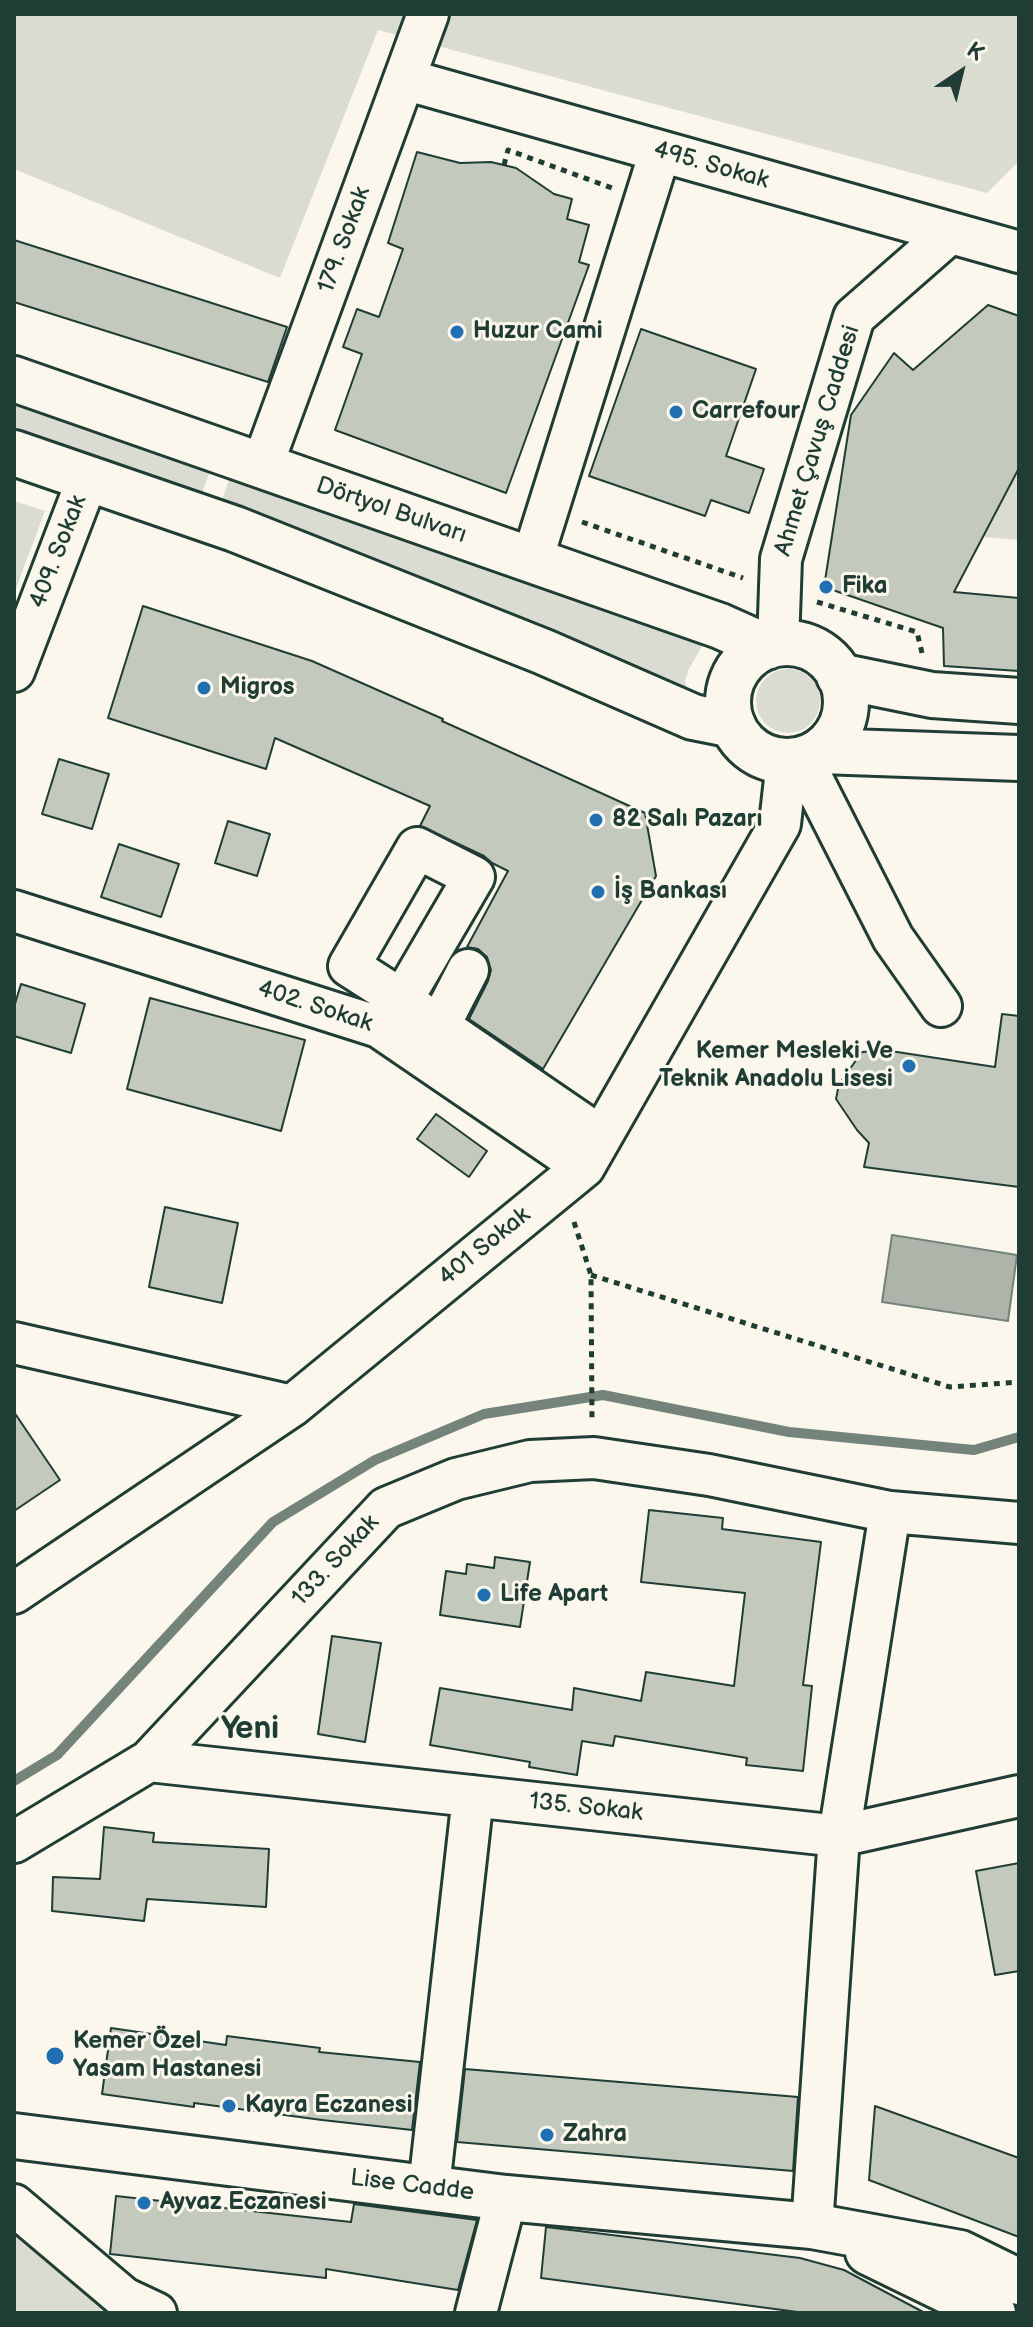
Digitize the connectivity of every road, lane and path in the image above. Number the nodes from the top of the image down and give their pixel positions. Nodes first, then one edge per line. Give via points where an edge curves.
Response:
1 (428, 14) edge
2 (404, 79) junction
3 (660, 152) junction
4 (504, 165) dead end
5 (612, 188) dead end
6 (950, 233) junction
7 (1015, 247) edge
8 (14, 379) edge
9 (14, 453) edge
10 (262, 466) junction
11 (88, 478) junction
12 (532, 560) junction
13 (773, 646) junction
14 (14, 671) edge
15 (839, 676) junction
16 (1019, 701) edge
17 (733, 725) junction
18 (803, 757) junction
19 (1019, 758) edge
20 (14, 911) edge
21 (468, 970) dead end
22 (402, 1000) dead end
23 (941, 1006) dead end
24 (439, 1026) junction
25 (582, 1163) junction
26 (591, 1275) junction
27 (14, 1343) edge
28 (1019, 1382) edge
29 (292, 1406) junction
30 (593, 1428) dead end
31 (890, 1512) junction
32 (1019, 1523) edge
33 (14, 1593) edge
34 (149, 1761) junction
35 (473, 1796) junction
36 (1019, 1796) edge
37 (839, 1836) junction
38 (14, 1842) edge
39 (14, 2136) edge
40 (429, 2187) junction
41 (506, 2198) junction
42 (14, 2205) edge
43 (812, 2226) junction
44 (1019, 2282) edge
45 (156, 2313) edge
46 (476, 2313) edge
47 (993, 2313) edge

1 - 2 street, 179. Sokak
2 - 3 street, 495. Sokak
2 - 10 street, 179. Sokak
3 - 6 street, 495. Sokak
3 - 12 street
4 - 5 path via 508,150
6 - 7 street, 495. Sokak
6 - 13 street, Ahmet Çavuş Caddesi via 854,317 781,559
8 - 10 main road, Dörtyol Bulvarı
9 - 11 main road
10 - 12 main road, Dörtyol Bulvarı
11 - 14 street, 409. Sokak
11 - 17 main road via 235,529 693,717
12 - 13 main road, Dörtyol Bulvarı
13 - 15 main road via 816,651
13 - 17 main road via 749,657 736,673 728,708
15 - 16 main road via 932,695
15 - 18 main road via 846,700 842,724 834,738
17 - 18 main road via 745,744 771,759
18 - 19 main road
18 - 23 street via 893,938
18 - 25 street, 401 Sokak via 780,824
20 - 25 street, 402. Sokak via 379,1027
21 - 24 street
22 - 24 street
24 - 25 street
25 - 26 path
25 - 29 street, 401 Sokak
26 - 28 path via 950,1387
26 - 30 path
27 - 29 street
29 - 33 street, 401 Sokak
31 - 32 street, 133. Sokak
31 - 34 street, 133. Sokak via 594,1458 530,1461 456,1479 386,1508
31 - 37 street
34 - 35 street, 135. Sokak
34 - 38 street, 133. Sokak
35 - 37 street, 135. Sokak
35 - 40 street
36 - 37 street, 135. Sokak
37 - 43 street
39 - 40 main road, Lise Cadde
40 - 41 main road, Lise Cadde
41 - 43 main road, Lise Cadde
41 - 46 street
42 - 45 street via 124,2298
43 - 44 main road, Lise Cadde via 960,2253
43 - 47 main road, Lise Cadde

